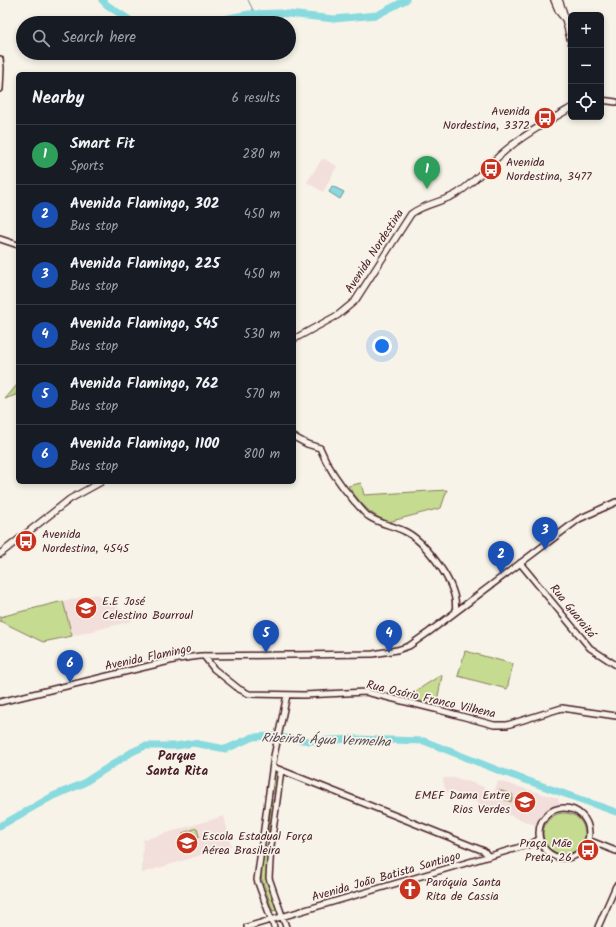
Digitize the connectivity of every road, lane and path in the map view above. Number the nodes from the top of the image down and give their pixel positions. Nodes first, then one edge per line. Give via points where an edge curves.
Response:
1 (554, 0) edge
2 (559, 0) edge
3 (564, 18) junction
4 (568, 32) edge
5 (0, 59) edge
6 (0, 89) edge
7 (604, 100) edge
8 (616, 102) edge
9 (568, 110) edge
10 (0, 239) edge
11 (16, 244) edge
12 (296, 338) edge
13 (296, 438) edge
14 (98, 484) edge
15 (616, 502) edge
16 (0, 554) edge
17 (520, 563) junction
18 (456, 611) junction
19 (204, 656) junction
20 (616, 665) edge
21 (287, 695) junction
22 (0, 702) edge
23 (616, 716) edge
24 (273, 767) junction
25 (281, 770) junction
26 (540, 839) junction
27 (588, 840) junction
28 (531, 844) junction
29 (543, 847) junction
30 (616, 851) edge
31 (488, 856) junction
32 (616, 886) edge
33 (282, 916) junction
34 (271, 920) junction
35 (247, 927) edge
36 (274, 927) edge
37 (286, 927) edge
38 (598, 927) edge

1 - 3 main road
2 - 3 main road
3 - 4 main road
5 - 6 street
7 - 8 street
9 - 12 main road, Avenida Nordestina via 510,146 458,193 446,200 419,208 411,214 355,301 338,315
10 - 11 street
13 - 18 street via 320,448 339,481 366,514 380,523 410,534 430,553 444,572 455,598
14 - 16 main road via 70,499
15 - 17 street, Avenida Flamingo via 579,519
17 - 18 street, Avenida Flamingo
17 - 20 street, Rua Guaraitá via 590,648
18 - 19 street, Avenida Flamingo via 409,646 383,653
19 - 21 street, Rua Osório Franco Vilhena via 214,668 245,693
19 - 22 street, Avenida Flamingo via 178,659
21 - 23 street, Rua Osório Franco Vilhena via 366,692 502,726 562,708
21 - 24 street
24 - 25 street
24 - 34 street via 257,880
25 - 31 street via 484,851
25 - 33 street via 269,878
26 - 27 street via 539,830 545,818 550,813 562,809 575,811 585,821 588,827
26 - 28 street, Avenida João Batista Santiago
26 - 29 street
27 - 29 street via 582,850 567,858 552,855
27 - 30 street
28 - 29 street, Avenida João Batista Santiago
28 - 31 street, Avenida João Batista Santiago
31 - 33 street, Avenida João Batista Santiago
32 - 38 street
33 - 34 street, Avenida João Batista Santiago
33 - 37 street
34 - 35 street, Avenida João Batista Santiago
34 - 36 street

